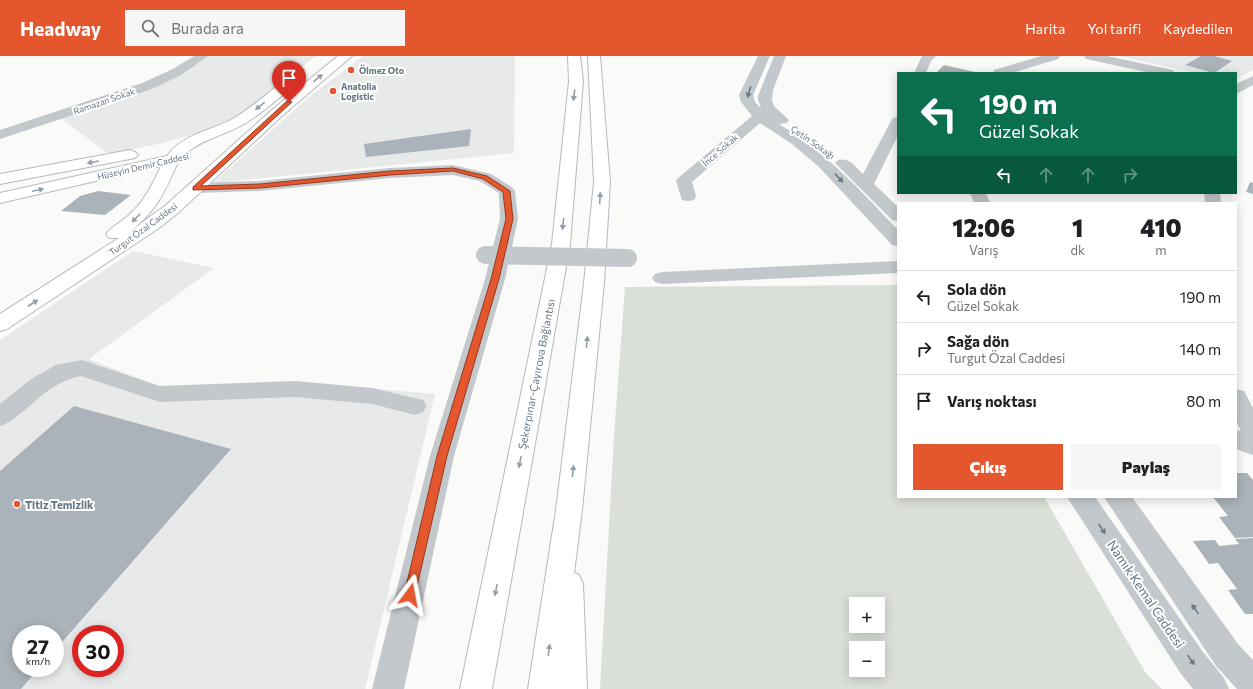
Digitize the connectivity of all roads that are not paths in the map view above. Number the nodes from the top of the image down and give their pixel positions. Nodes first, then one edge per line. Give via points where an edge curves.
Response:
1 (202, 56) edge
2 (346, 56) edge
3 (574, 56) edge
4 (594, 56) edge
5 (764, 56) edge
6 (780, 56) edge
7 (930, 56) edge
8 (1054, 56) edge
9 (1090, 56) edge
10 (302, 72) dead end
11 (920, 72) edge
12 (1003, 72) edge
13 (1163, 72) edge
14 (1253, 80) edge
15 (1237, 89) edge
16 (1253, 91) edge
17 (278, 112) junction
18 (764, 112) junction
19 (897, 123) edge
20 (213, 133) junction
21 (0, 135) edge
22 (122, 156) junction
23 (172, 160) junction
24 (116, 173) junction
25 (0, 179) edge
26 (866, 184) junction
27 (160, 187) junction
28 (195, 188) junction
29 (688, 196) dead end
30 (0, 198) edge
31 (897, 215) edge
32 (897, 239) edge
33 (485, 255) dead end
34 (628, 258) dead end
35 (897, 266) edge
36 (662, 278) dead end
37 (0, 306) edge
38 (0, 324) edge
39 (1237, 399) edge
40 (415, 406) dead end
41 (0, 417) edge
42 (1253, 432) edge
43 (1237, 439) edge
44 (1253, 445) edge
45 (1081, 498) edge
46 (1118, 498) edge
47 (569, 510) junction
48 (492, 611) junction
49 (1253, 683) edge
50 (388, 689) edge
51 (466, 689) edge
52 (476, 689) edge
53 (544, 689) edge
54 (570, 689) edge
55 (1213, 689) edge

1 - 21 street, Ramazan Sokak via 177,72 147,86
17 -> 2 main road, Turgut Özal Caddesi
3 -> 48 main road, Şekerpınar-Çayırova Bağlantısı via 576,81 560,244
47 -> 4 main road via 594,283 602,182 598,152
5 -> 18 street via 746,95 749,104
6 - 18 street via 764,95
7 - 11 street
8 - 12 street
9 - 13 street
10 -> 20 main road, Turgut Özal Caddesi via 253,112
14 - 15 street
15 - 16 street
17 - 23 main road, Hüseyin Demir Caddesi via 252,130 228,142
17 - 28 main road, Turgut Özal Caddesi
18 - 26 street, Çetin Sokağı via 824,147
18 - 29 street, İnce Sokak via 684,181
18 -> 32 street via 832,171
19 - 26 street
20 - 22 main road, Hüseyin Demir Caddesi via 165,148
20 - 23 main road, Turgut Özal Caddesi via 184,147
22 - 23 main road
22 -> 25 main road, Hüseyin Demir Caddesi
23 - 24 main road, Hüseyin Demir Caddesi
23 - 27 main road, Turgut Özal Caddesi
23 - 28 main road via 194,165 199,169 201,179
24 - 27 main road via 155,173 160,177
30 -> 24 main road, Hüseyin Demir Caddesi
26 - 31 street, Çetin Sokağı
27 -> 37 main road, Turgut Özal Caddesi via 145,209 130,224
38 -> 28 main road, Turgut Özal Caddesi via 153,224
28 - 50 street via 260,186 390,173 453,170 485,177 507,191 509,219 497,272 442,456
33 - 34 street, bridge
35 - 36 street
39 - 42 street
40 - 41 street via 372,396 295,389 160,394 82,368 64,371 39,385
43 - 44 street
45 -> 55 street, Namık Kemal Caddesi via 1192,663
49 -> 46 street via 1227,655
53 -> 47 main road
47 - 54 main road
48 - 51 main road
48 - 52 main road, Şekerpınar-Çayırova Bağlantısı

